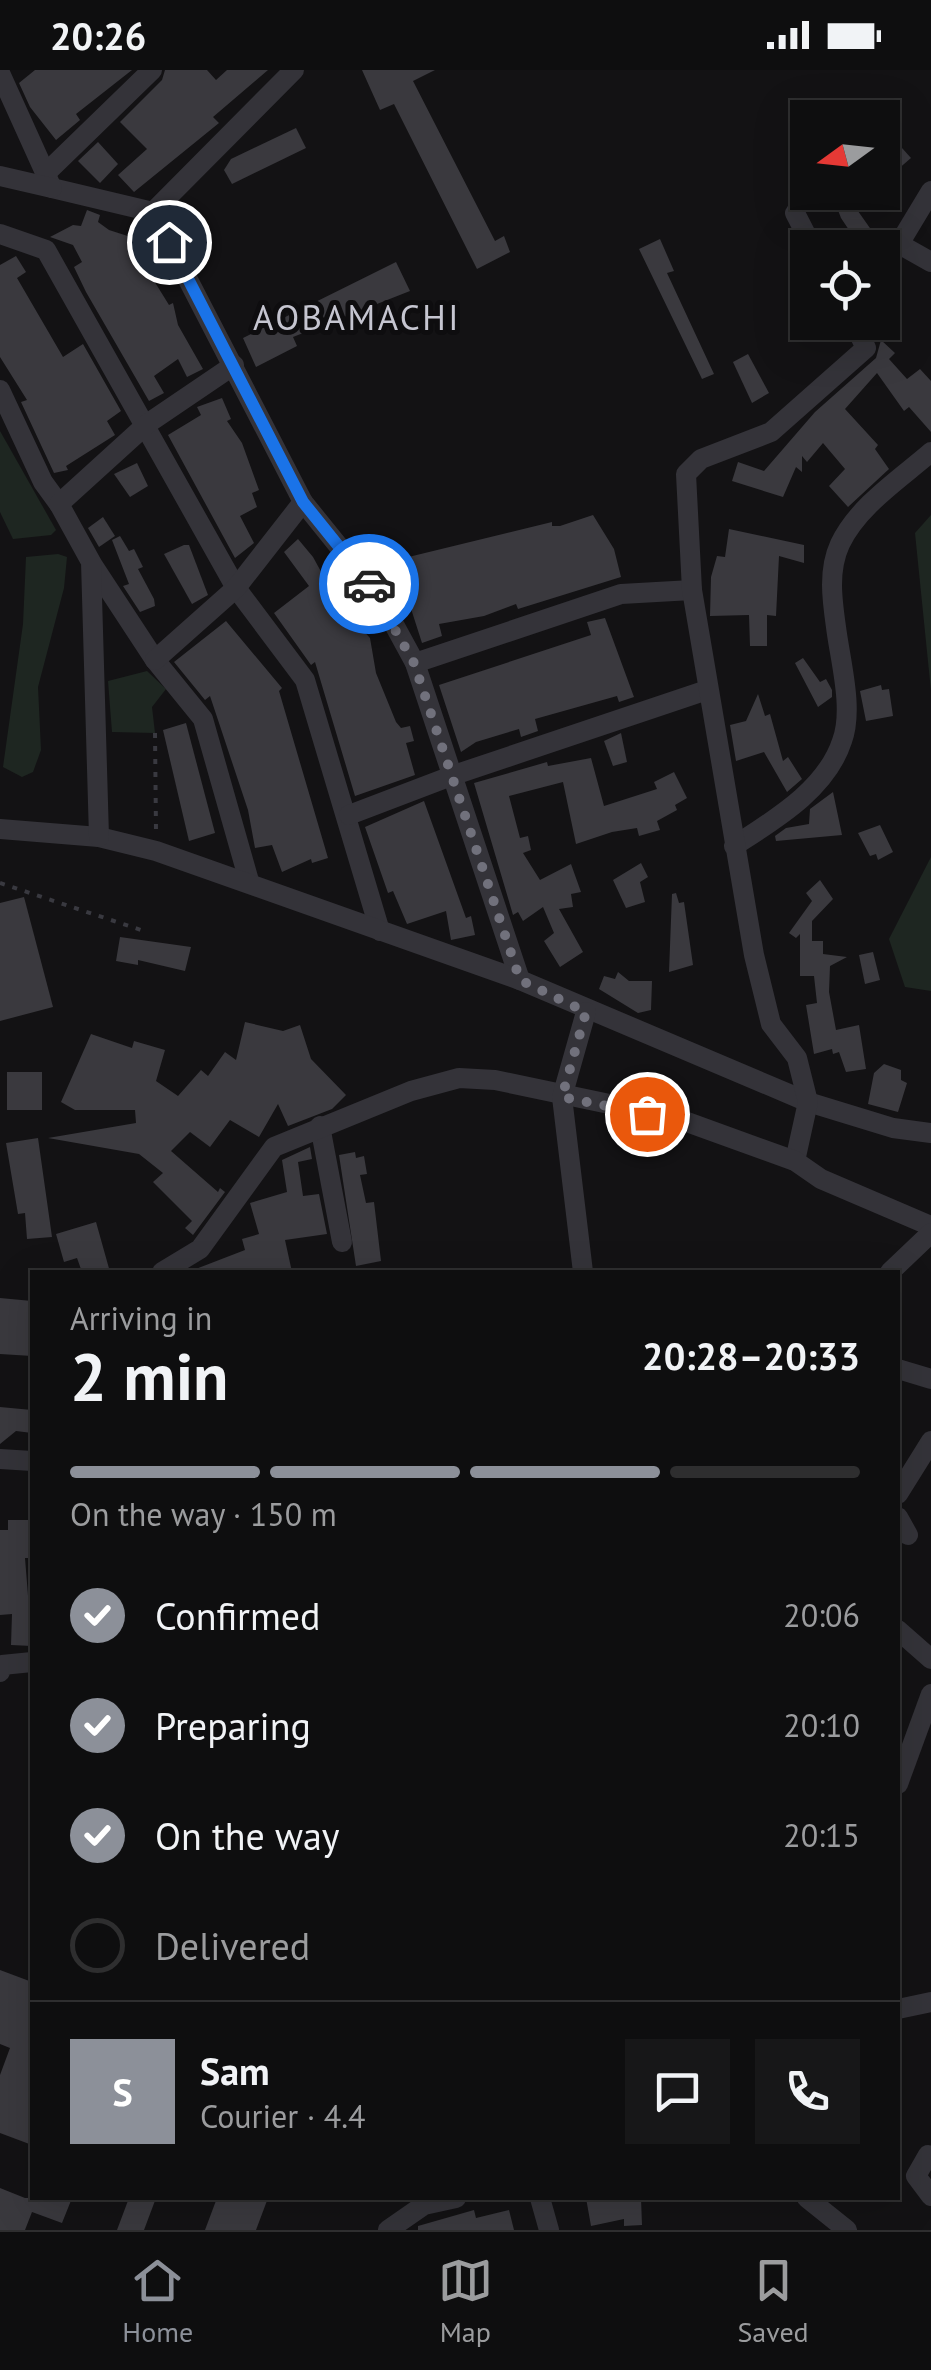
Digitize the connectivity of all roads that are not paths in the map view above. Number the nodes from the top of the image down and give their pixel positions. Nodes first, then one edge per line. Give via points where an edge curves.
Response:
1 (152, 70) edge
2 (294, 70) edge
3 (5, 74) edge
4 (0, 176) edge
5 (49, 180) junction
6 (931, 191) edge
7 (153, 212) junction
8 (795, 213) dead end
9 (804, 230) edge
10 (0, 234) edge
11 (931, 262) edge
12 (862, 340) edge
13 (234, 366) junction
14 (0, 390) edge
15 (147, 424) junction
16 (931, 452) edge
17 (303, 502) junction
18 (58, 504) junction
19 (91, 562) junction
20 (236, 588) junction
21 (692, 590) junction
22 (155, 660) junction
23 (414, 663) junction
24 (707, 690) junction
25 (454, 774) junction
26 (349, 815) junction
27 (0, 829) edge
28 (99, 836) junction
29 (734, 846) junction
30 (249, 881) junction
31 (380, 931) junction
32 (520, 980) junction
33 (586, 1012) junction
34 (562, 1097) junction
35 (808, 1102) junction
36 (320, 1126) junction
37 (931, 1134) edge
38 (795, 1161) junction
39 (931, 1229) edge
40 (342, 1242) dead end
41 (165, 1270) edge
42 (583, 1270) edge
43 (892, 1270) edge
44 (900, 1370) edge
45 (931, 1378) edge
46 (931, 1441) edge
47 (0, 1458) edge
48 (30, 1461) edge
49 (900, 1491) edge
50 (900, 1631) edge
51 (923, 1643) edge
52 (931, 1658) edge
53 (30, 1662) edge
54 (1, 1663) edge
55 (931, 1694) edge
56 (900, 1779) edge
57 (931, 2002) edge
58 (900, 2009) edge
59 (928, 2155) dead end
60 (931, 2196) edge
61 (540, 2200) edge
62 (810, 2200) edge
63 (425, 2201) edge
64 (388, 2230) edge
65 (548, 2230) edge
66 (847, 2230) edge

1 - 5 street
2 - 7 street
3 - 5 street
4 - 5 street
5 - 7 street
6 - 11 street via 899,244
7 - 13 street
8 - 9 street
10 - 15 street via 46,250
12 - 21 street via 866,348 771,432 701,460 686,474
13 - 15 street
13 - 17 street
14 - 18 street
15 - 18 street
15 - 20 street
16 - 29 street via 852,521 838,548 830,586 844,739 826,772 786,812
17 - 20 street
17 - 23 street via 378,595
18 - 19 street
19 - 22 street
19 - 28 street
20 - 22 street
20 - 26 street via 306,680
21 - 23 street via 621,594
21 - 24 street
22 - 30 street via 203,719
23 - 25 street
24 - 25 street
24 - 29 street
25 - 26 street
25 - 32 street
26 - 31 street
27 - 28 street
28 - 30 street
29 - 35 street via 771,1024 797,1058
30 - 31 street
31 - 32 street
32 - 33 street
33 - 34 street
33 - 35 street
34 - 36 street via 459,1078
34 - 38 street via 676,1118
34 - 42 street
35 - 37 street
35 - 38 street
36 - 40 street
36 - 41 street via 274,1147 200,1249
38 - 39 street
39 - 43 street
44 - 45 street
46 - 49 street
47 - 48 street
50 - 51 street
51 - 52 street
53 - 54 street
55 - 56 street
57 - 58 street
59 - 60 street via 916,2176
61 - 65 street
62 - 66 street
63 - 64 street

